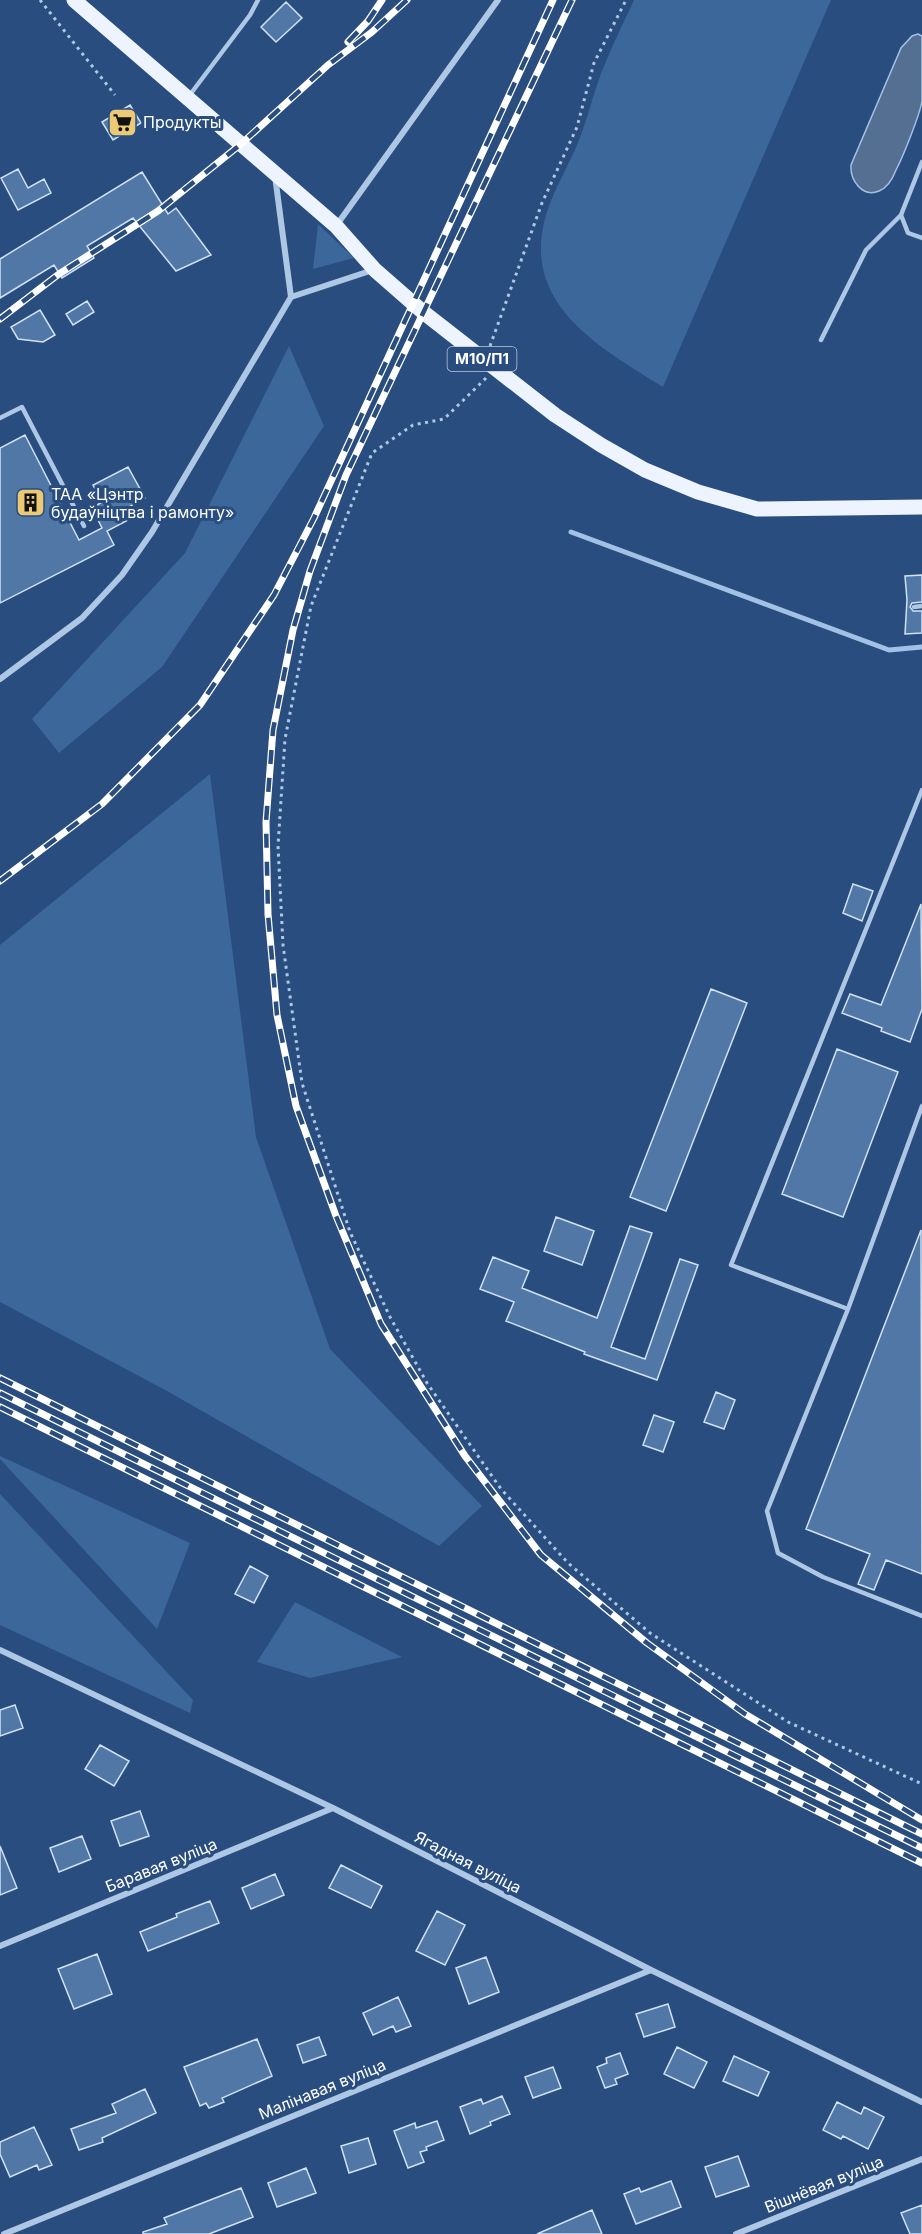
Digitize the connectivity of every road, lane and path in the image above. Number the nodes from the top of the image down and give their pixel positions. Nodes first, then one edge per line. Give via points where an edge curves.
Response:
1 (40, 0) edge
2 (74, 0) edge
3 (258, 0) edge
4 (498, 0) edge
5 (627, 0) edge
6 (115, 95) dead end
7 (188, 99) junction
8 (922, 162) edge
9 (274, 172) junction
10 (902, 215) junction
11 (336, 226) junction
12 (922, 238) edge
13 (375, 270) junction
14 (291, 297) junction
15 (821, 340) dead end
16 (484, 361) junction
17 (0, 418) edge
18 (922, 507) edge
19 (84, 526) dead end
20 (922, 606) edge
21 (914, 607) dead end
22 (0, 680) edge
23 (922, 790) edge
24 (922, 1106) edge
25 (848, 1309) junction
26 (922, 1616) edge
27 (1, 1651) edge
28 (922, 1784) edge
29 (333, 1808) junction
30 (0, 1946) edge
31 (651, 1970) junction
32 (922, 2102) edge
33 (922, 2159) edge
34 (4, 2234) edge
35 (736, 2234) edge

1 - 6 path
2 - 7 main road, М10/П1
3 - 7 lane
4 - 11 street
5 - 16 path via 594,63 577,127 542,203
7 - 9 main road, М10/П1
8 - 10 lane
9 - 11 main road, М10/П1
9 - 14 street
10 - 12 lane via 908,233
10 - 15 lane via 866,250
11 - 13 main road, М10/П1
13 - 14 street
13 - 16 main road, М10/П1
14 - 22 street via 152,532 122,575 82,618
16 - 18 main road, М10/П1 via 601,445 645,470 698,492 757,509
16 - 28 path via 487,377 444,419 413,425 372,453 311,606 285,739 278,846 283,945 302,1083 350,1232 390,1317 427,1383 501,1489 568,1563 650,1633 788,1722
17 - 19 lane via 22,407
20 - 21 lane
23 - 25 lane via 731,1265
24 - 25 lane
25 - 26 lane via 767,1511 778,1553 823,1577
27 - 29 street, Ягадная вуліца
29 - 30 street, Баравая вуліца
29 - 31 street, Ягадная вуліца
31 - 32 street, Ягадная вуліца
31 - 34 street, Малінавая вуліца
33 - 35 street, Вішнёвая вуліца

